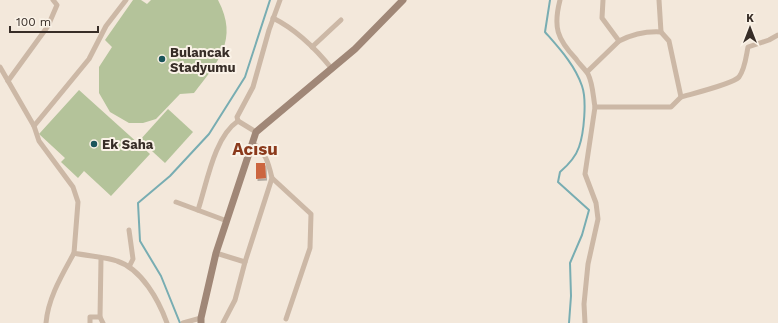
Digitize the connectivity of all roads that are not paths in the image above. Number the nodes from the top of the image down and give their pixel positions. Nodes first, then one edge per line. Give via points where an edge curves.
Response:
1 (53, 0) edge
2 (126, 0) edge
3 (280, 0) edge
4 (402, 0) edge
5 (560, 0) edge
6 (604, 0) edge
7 (659, 0) edge
8 (273, 18) junction
9 (341, 20) dead end
10 (661, 32) junction
11 (778, 35) edge
12 (619, 41) junction
13 (312, 47) junction
14 (0, 67) edge
15 (332, 69) junction
16 (587, 72) junction
17 (8, 81) junction
18 (681, 97) junction
19 (595, 108) junction
20 (238, 121) junction
21 (34, 126) junction
22 (256, 132) junction
23 (253, 143) junction
24 (272, 178) junction
25 (176, 202) dead end
26 (198, 210) junction
27 (227, 221) junction
28 (129, 230) dead end
29 (74, 253) junction
30 (216, 253) junction
31 (101, 259) junction
32 (245, 262) junction
33 (129, 267) junction
34 (100, 317) junction
35 (286, 319) dead end
36 (201, 321) edge
37 (46, 323) edge
38 (90, 323) edge
39 (103, 323) edge
40 (167, 323) edge
41 (184, 323) edge
42 (223, 323) edge
43 (585, 323) edge

1 - 17 street via 57,5 48,26
2 - 21 street via 106,26 88,59
3 - 8 street
4 - 15 street
5 - 16 street via 555,17 558,34 566,49
6 - 12 street via 602,18
7 - 10 street
8 - 13 street via 288,25
8 - 20 street via 253,87 240,111
9 - 13 street
10 - 12 street via 636,33
10 - 18 street via 669,41
11 - 18 street via 748,47 738,78
12 - 16 street
13 - 15 street
14 - 17 street
15 - 22 street
16 - 19 street via 592,83
17 - 21 street
18 - 19 street via 671,108
19 - 43 street via 585,174 596,203 598,219 588,264
20 - 22 street
20 - 26 street via 230,126 221,140
21 - 29 street via 39,141 73,187 78,202
22 - 23 street
23 - 24 street via 264,152
23 - 27 street
24 - 32 street
24 - 35 street via 311,214 310,248
25 - 26 street
26 - 27 street
27 - 30 street
28 - 33 street via 132,259
29 - 31 street
29 - 37 street via 59,278
30 - 32 street
30 - 36 street
31 - 33 street via 117,261
31 - 34 street
32 - 42 street via 235,300
33 - 40 street via 139,276 158,303
34 - 38 street via 90,317
34 - 39 street
36 - 41 street

